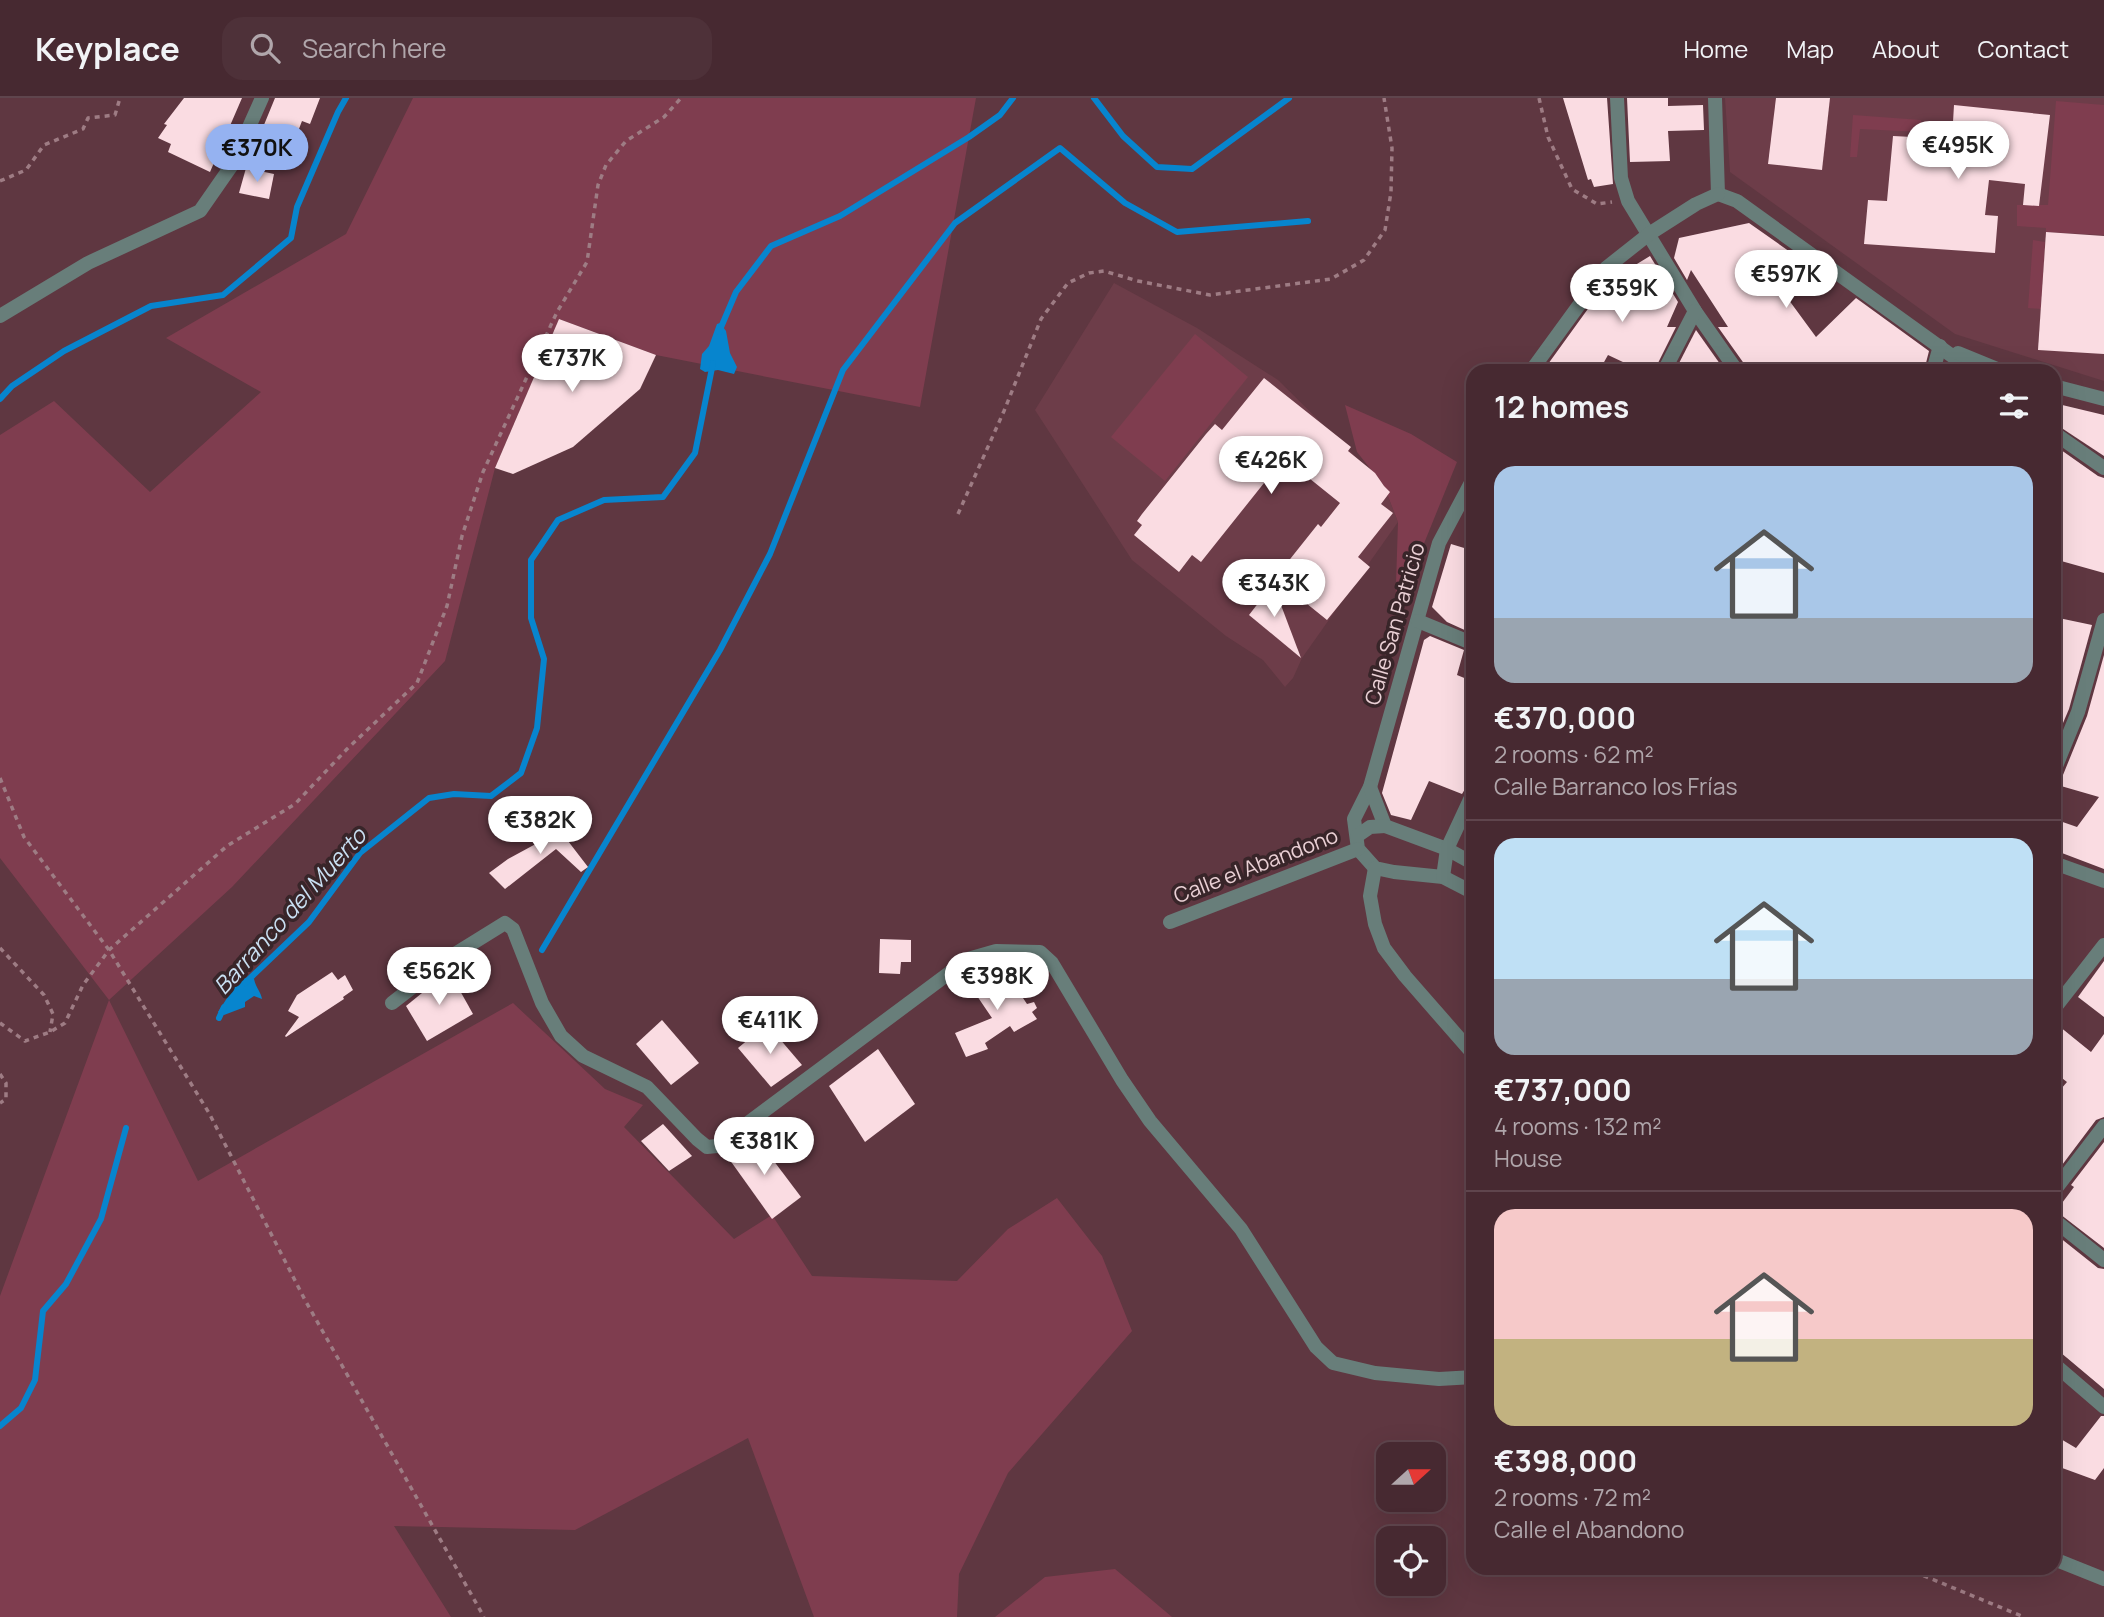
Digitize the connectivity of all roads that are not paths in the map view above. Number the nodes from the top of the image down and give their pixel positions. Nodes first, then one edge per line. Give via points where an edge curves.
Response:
1 (262, 98) edge
2 (1617, 98) edge
3 (1715, 98) edge
4 (1718, 194) junction
5 (1649, 234) junction
6 (1695, 311) junction
7 (0, 316) edge
8 (1940, 346) junction
9 (1536, 364) edge
10 (1668, 364) edge
11 (1732, 364) edge
12 (1935, 364) edge
13 (1964, 364) edge
14 (1985, 364) edge
15 (2061, 388) edge
16 (2104, 399) edge
17 (2061, 438) edge
18 (2104, 468) edge
19 (1466, 492) edge
20 (2104, 620) edge
21 (1418, 621) junction
22 (1466, 641) edge
23 (2061, 753) edge
24 (1370, 787) junction
25 (1466, 808) edge
26 (1385, 826) junction
27 (1358, 843) junction
28 (1447, 849) junction
29 (1466, 860) edge
30 (2061, 866) edge
31 (1375, 868) junction
32 (1443, 877) junction
33 (2104, 881) edge
34 (1466, 889) edge
35 (1170, 922) dead end
36 (2104, 945) edge
37 (2061, 1000) edge
38 (392, 1003) dead end
39 (1466, 1046) edge
40 (2104, 1126) edge
41 (2061, 1182) edge
42 (2061, 1226) edge
43 (2104, 1260) edge
44 (2061, 1370) edge
45 (1466, 1378) edge
46 (2104, 1407) edge
47 (2061, 1562) edge
48 (2104, 1579) edge

1 - 7 street via 232,165 200,211 88,263
2 - 5 street via 1621,178 1628,201
3 - 4 street
4 - 5 street
4 - 8 street via 1737,201
5 - 6 street
5 - 9 street via 1606,268
6 - 10 street
6 - 11 street
8 - 12 street
8 - 13 street
8 - 14 street
15 - 16 street
17 - 18 street
19 - 21 street, Calle San Patricio via 1439,543
20 - 23 street
21 - 22 street
21 - 24 street, Calle San Patricio
24 - 26 street
24 - 27 street, Calle San Patricio via 1354,819
25 - 28 street
26 - 27 street, Calle el Abandono via 1370,827
26 - 28 street
27 - 31 street
27 - 35 street, Calle el Abandono
28 - 29 street
28 - 32 street
30 - 33 street
31 - 32 street
31 - 39 street via 1370,896 1384,948
32 - 34 street
36 - 37 street
38 - 45 street via 455,954 505,923 513,929 542,1003 561,1036 583,1056 647,1087 707,1147 717,1146 968,960 996,951 1040,953 1052,963 1143,1110 1241,1229 1316,1347 1333,1363 1375,1373 1439,1380
40 - 41 street
42 - 43 street
44 - 46 street
47 - 48 street

